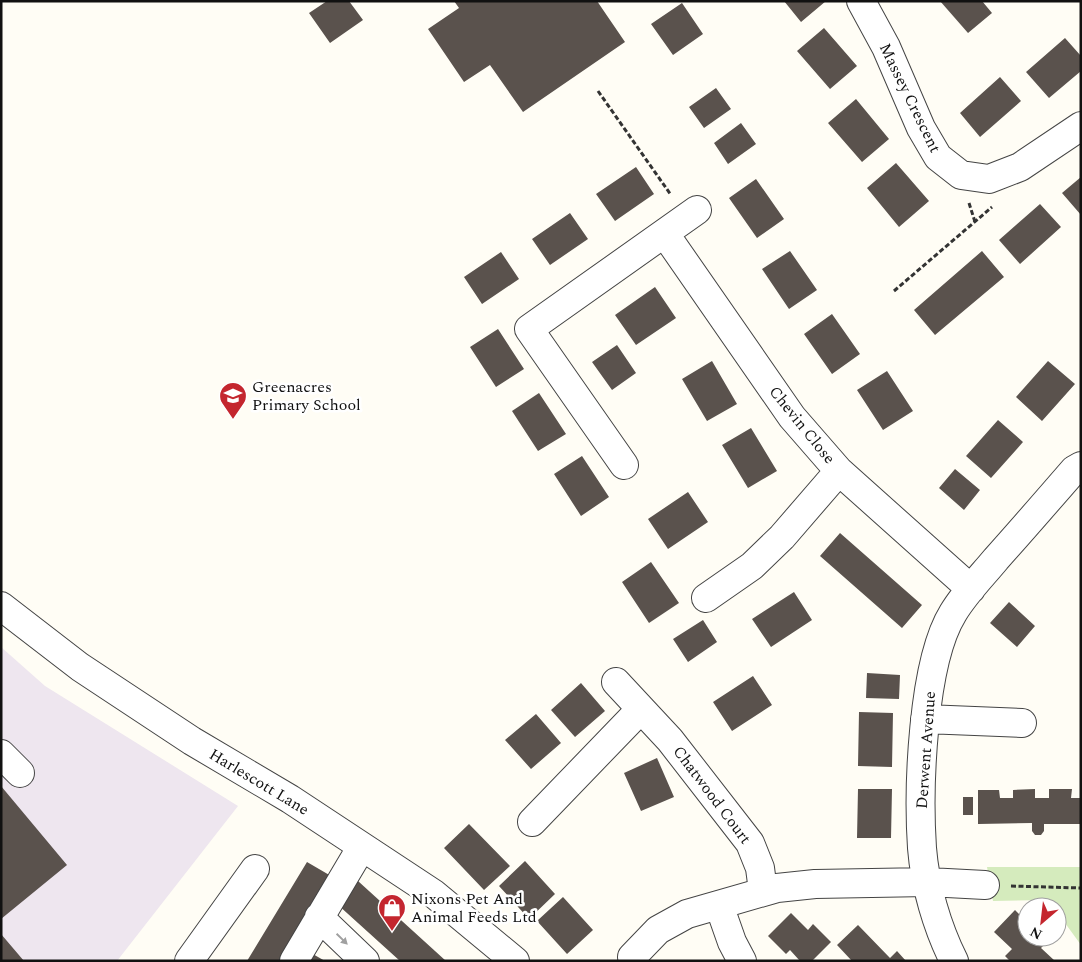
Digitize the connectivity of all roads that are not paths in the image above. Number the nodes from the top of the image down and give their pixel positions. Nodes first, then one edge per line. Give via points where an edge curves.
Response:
1 (861, 1) edge
2 (1081, 126) edge
3 (692, 214) road end
4 (664, 234) junction
5 (624, 465) dead end
6 (1081, 466) edge
7 (840, 471) junction
8 (971, 588) junction
9 (706, 598) dead end
10 (1, 606) edge
11 (616, 682) dead end
12 (641, 709) junction
13 (925, 719) junction
14 (1022, 723) dead end
15 (532, 822) dead end
16 (361, 848) junction
17 (255, 869) dead end
18 (928, 882) junction
19 (985, 885) road end
20 (763, 891) junction
21 (719, 904) junction
22 (320, 917) junction
23 (632, 957) dead end
24 (189, 961) edge
25 (294, 961) edge
26 (365, 961) edge
27 (515, 961) edge
28 (742, 961) edge
29 (954, 961) edge

1 - 2 street, Massey Crescent via 886,47 921,128 938,157 961,175 989,179 1020,167
3 - 4 street
4 - 5 street via 529,328
4 - 7 street, Chevin Close via 792,417
6 - 8 street, Derwent Avenue via 1074,470
7 - 8 street, Chevin Close
7 - 9 street via 770,549 752,566
8 - 13 street, Derwent Avenue via 952,614 941,642
10 - 16 street, Harlescott Lane via 88,672 192,742 290,799
11 - 12 street, Chatwood Court
12 - 15 street
12 - 20 street, Chatwood Court via 670,740 750,843 760,868
13 - 14 street
13 - 18 street, Derwent Avenue via 922,849
16 - 22 street
16 - 27 street, Harlescott Lane via 434,894
17 - 24 street
18 - 19 street
18 - 20 street via 815,884
18 - 29 street, Derwent Avenue
20 - 21 street
21 - 23 street via 687,914 658,930
21 - 28 street
22 - 25 street
22 -> 26 street

